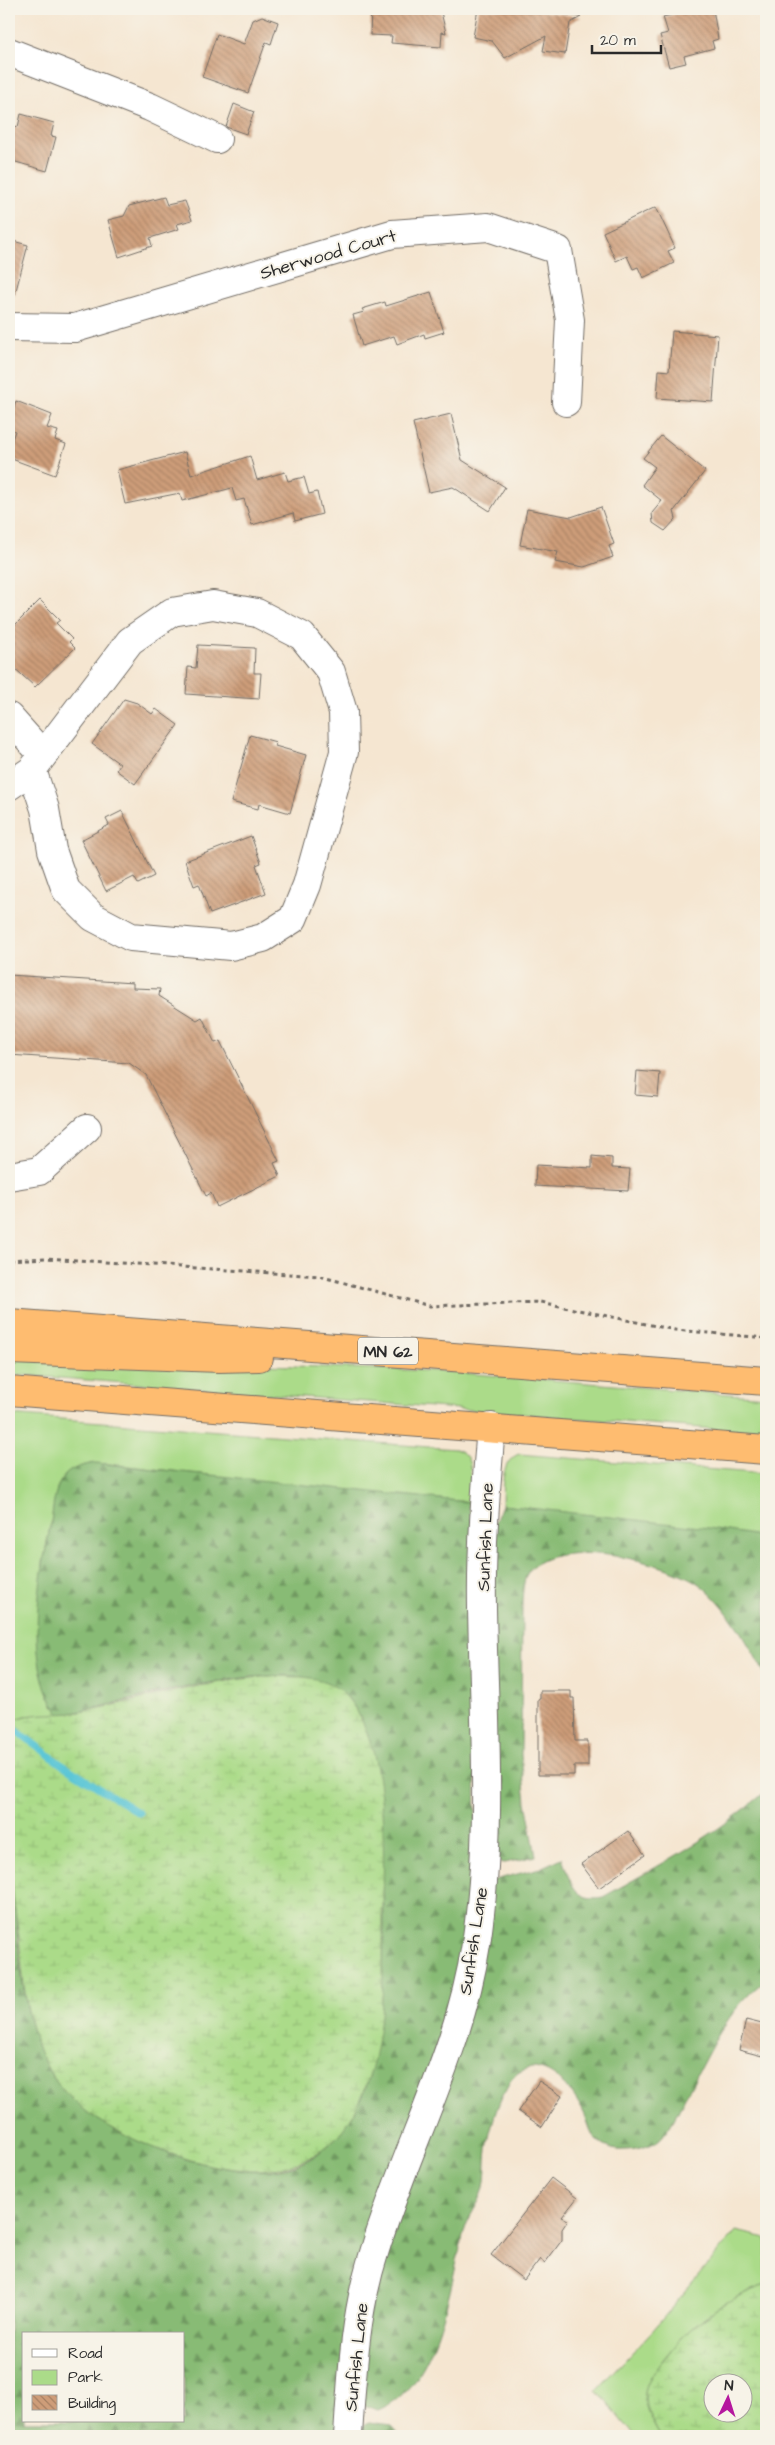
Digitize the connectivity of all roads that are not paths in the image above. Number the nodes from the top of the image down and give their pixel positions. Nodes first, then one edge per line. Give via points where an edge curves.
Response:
1 (9, 52) edge
2 (217, 140) dead end
3 (9, 327) edge
4 (566, 402) dead end
5 (9, 717) edge
6 (37, 762) junction
7 (9, 786) edge
8 (87, 1128) dead end
9 (9, 1176) edge
10 (9, 1323) edge
11 (9, 1350) edge
12 (400, 1352) junction
13 (766, 1381) edge
14 (9, 1391) edge
15 (490, 1427) junction
16 (766, 1450) edge
17 (348, 2436) edge

1 - 2 street via 141,104
3 - 4 street, Sherwood Court via 76,328 392,234 488,227 558,250 570,320
5 - 6 street
6 - 6 street via 52,850 66,890 93,918 132,938 231,946 262,938 293,920 307,886 344,752 343,712 331,672 302,636 257,613 213,605 172,612 130,640
6 - 7 street
8 - 9 street via 39,1171
10 - 12 highway, MN 62
11 - 12 highway via 219,1358
12 - 13 highway, MN 62
14 - 15 highway
15 - 16 highway
15 - 17 street, Sunfish Lane via 482,1566 485,1834 476,1945 458,2019 382,2227 363,2292 355,2335

